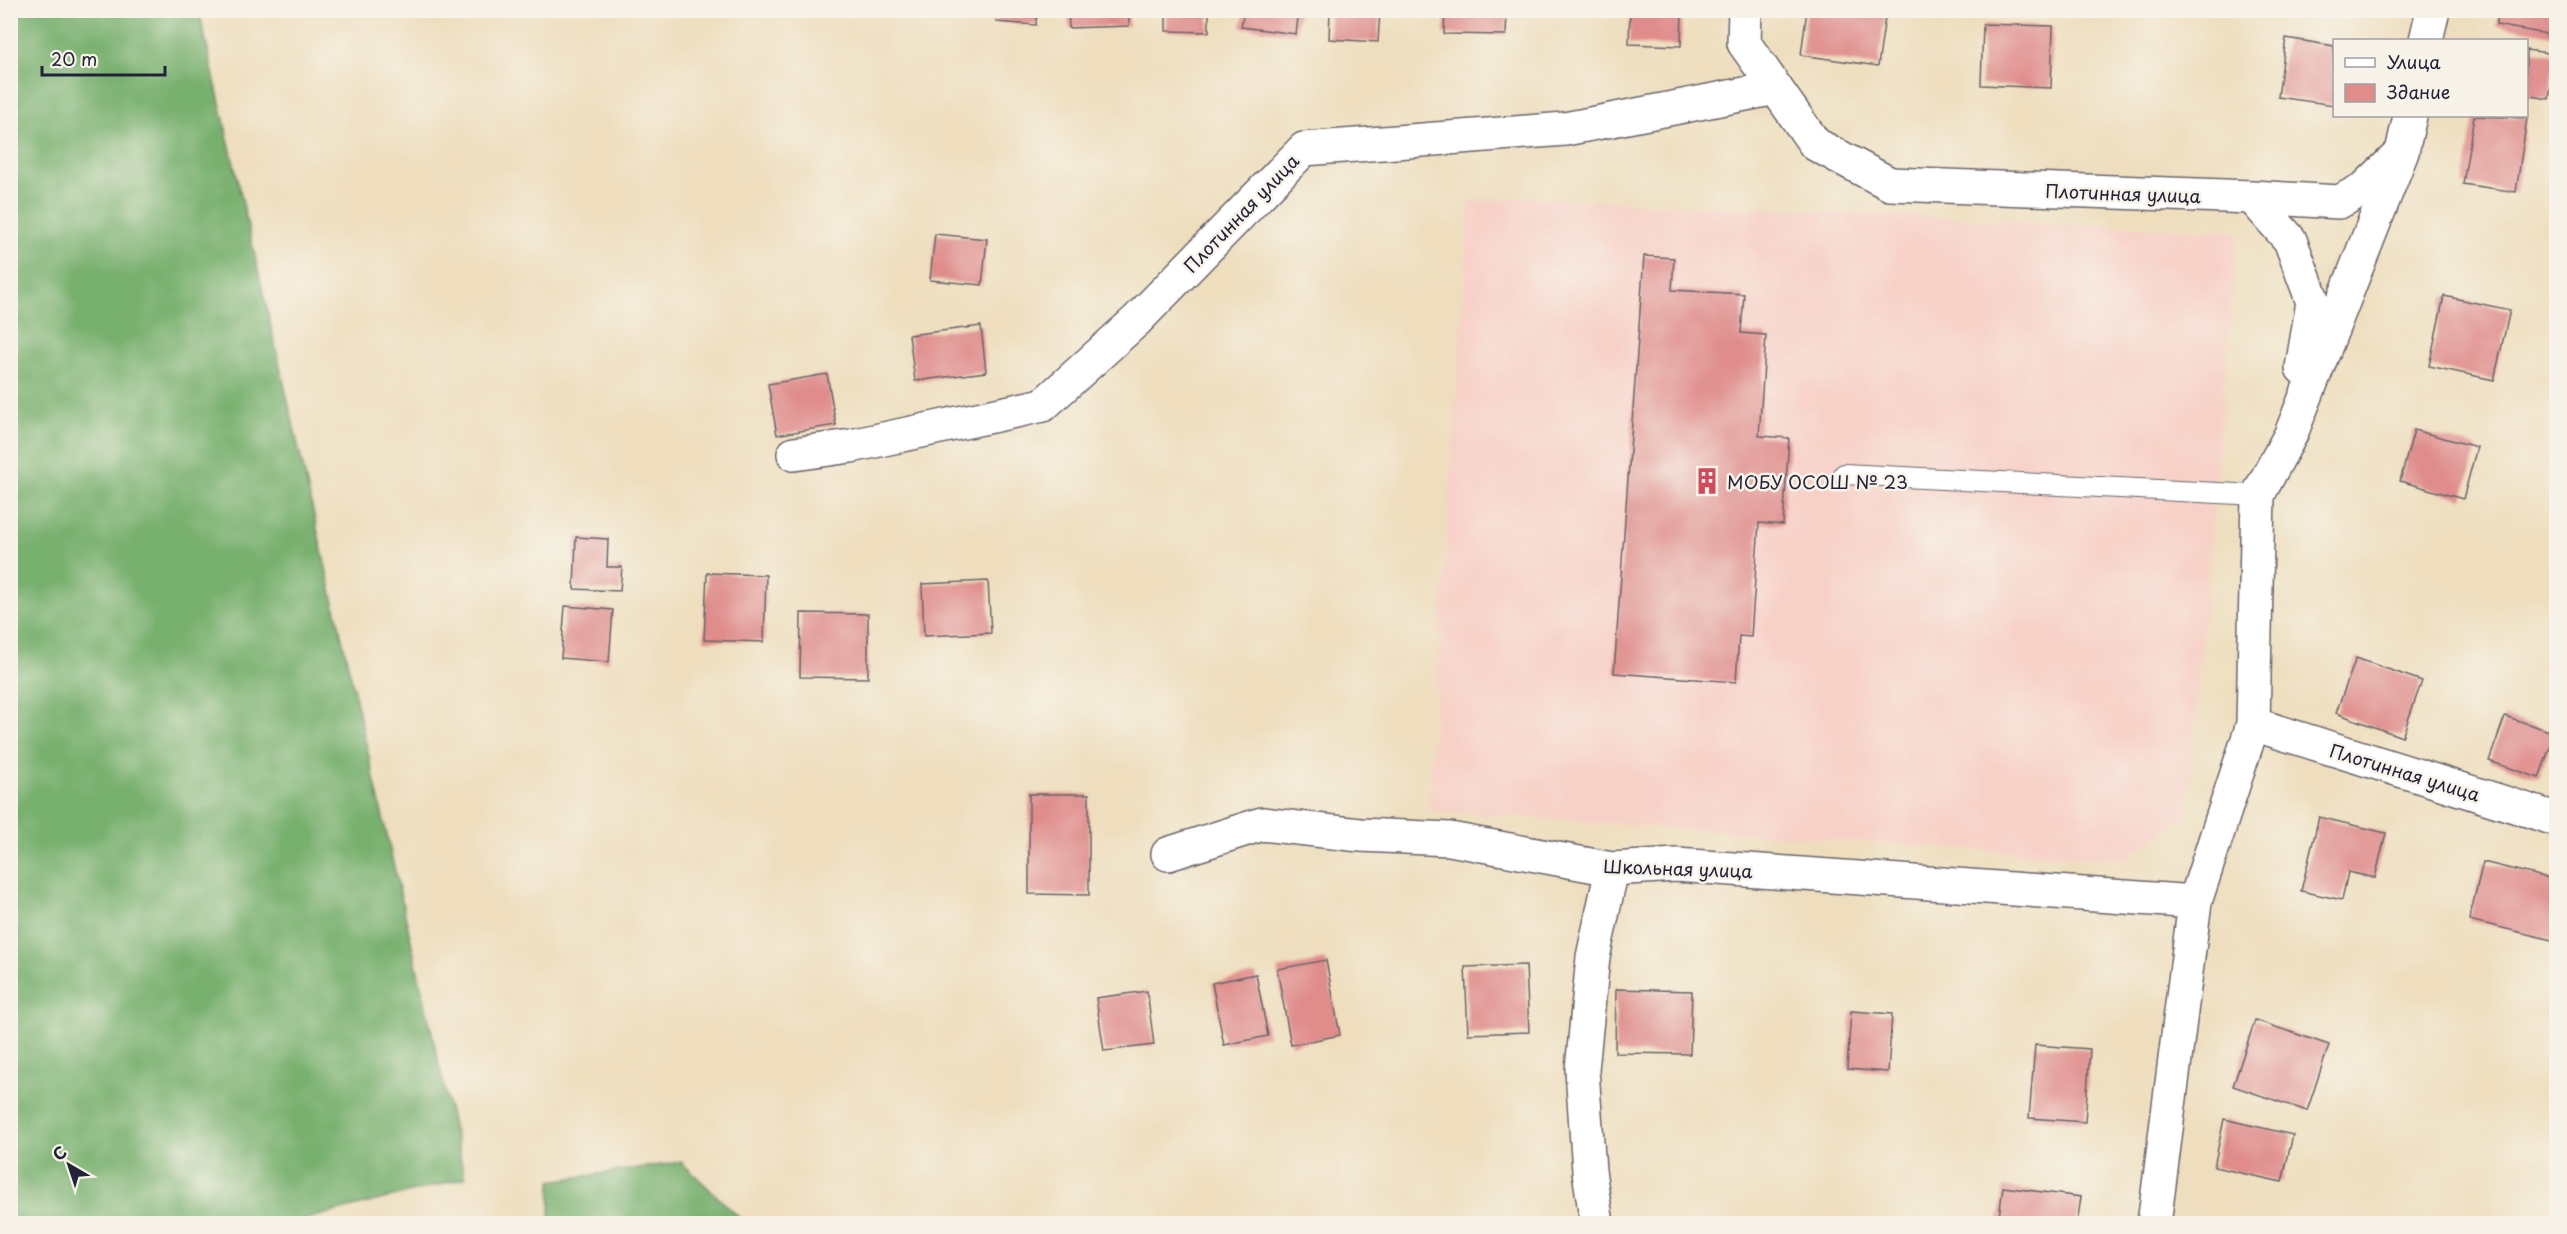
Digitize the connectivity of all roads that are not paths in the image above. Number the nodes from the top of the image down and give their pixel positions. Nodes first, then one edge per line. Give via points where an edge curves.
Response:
1 (1744, 10) edge
2 (2433, 10) edge
3 (2426, 39) edge
4 (1776, 88) junction
5 (2410, 117) edge
6 (2402, 152) junction
7 (2252, 197) junction
8 (2291, 434) junction
9 (794, 454) dead end
10 (1844, 474) dead end
11 (2258, 495) junction
12 (2253, 724) junction
13 (2556, 819) edge
14 (1168, 854) dead end
15 (1612, 869) junction
16 (2195, 902) junction
17 (1597, 1224) edge
18 (2154, 1224) edge

1 - 4 street, Плотинная улица via 1744,43
2 - 3 street
4 - 7 street, Плотинная улица via 1815,144 1890,184
4 - 9 street, Плотинная улица via 1565,129 1304,149 1137,320 1043,405 851,446
5 - 6 street
6 - 7 street, Плотинная улица via 2365,188 2339,202
6 - 8 street
7 - 8 street via 2289,240 2313,302
8 - 11 street
10 - 11 lane
11 - 12 street
12 - 13 street, Плотинная улица
12 - 16 street
14 - 15 street, Школьная улица via 1262,824 1360,835 1450,838
15 - 16 street, Школьная улица via 1676,865
15 - 17 street via 1593,957 1582,1070
16 - 18 street

